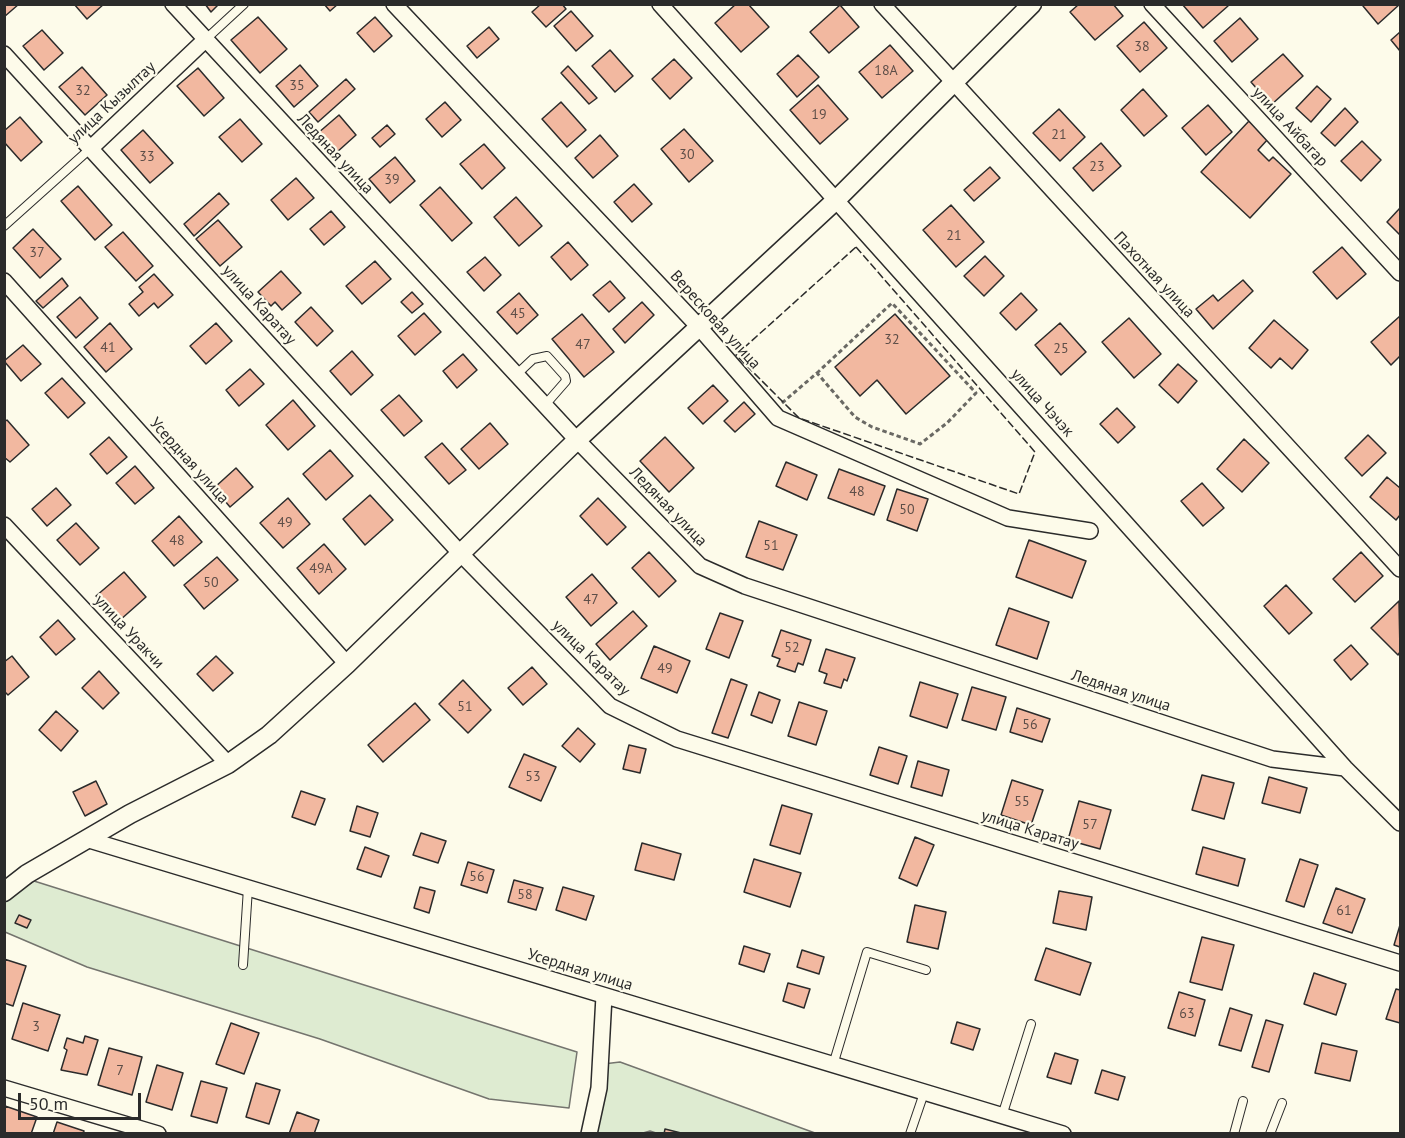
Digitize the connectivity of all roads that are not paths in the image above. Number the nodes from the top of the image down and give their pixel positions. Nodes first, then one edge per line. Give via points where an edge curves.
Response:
1 (173, 4) edge
2 (244, 4) edge
3 (394, 4) edge
4 (660, 4) edge
5 (882, 4) edge
6 (1032, 4) edge
7 (1152, 4) edge
8 (205, 40) junction
9 (4, 54) edge
10 (954, 83) junction
11 (91, 148) junction
12 (836, 200) junction
13 (4, 226) edge
14 (1401, 273) edge
15 (4, 281) edge
16 (699, 327) junction
17 (516, 375) junction
18 (545, 405) junction
19 (577, 440) junction
20 (4, 525) edge
21 (1090, 531) dead end
22 (461, 554) junction
23 (1401, 569) edge
24 (346, 664) junction
25 (228, 764) junction
26 (1345, 768) junction
27 (1401, 822) edge
28 (86, 839) junction
29 (248, 888) junction
30 (4, 892) edge
31 (1401, 963) edge
32 (243, 965) dead end
33 (926, 970) dead end
34 (604, 996) junction
35 (1031, 1024) dead end
36 (832, 1065) junction
37 (4, 1088) edge
38 (924, 1093) junction
39 (1243, 1101) dead end
40 (1282, 1103) dead end
41 (1002, 1116) junction
42 (1055, 1132) edge
43 (158, 1134) edge
44 (589, 1134) edge
45 (910, 1134) edge
46 (1234, 1134) edge
47 (1270, 1134) edge

1 - 8 street, Ледяная улица
2 - 8 lane, улица Кызылтау
3 - 16 street, Вересковая улица
4 - 12 street, улица Чэчэк
5 - 10 street, Пахотная улица
6 - 10 street
7 - 14 street, улица Айбагар
8 - 11 street, улица Кызылтау
8 - 17 street, Ледяная улица
9 - 11 street, улица Каратау
10 - 12 street
10 - 23 street, Пахотная улица
11 - 13 lane, улица Кызылтау
11 - 22 street, улица Каратау
12 - 16 street
12 - 26 street, улица Чэчэк
15 - 24 street, Усердная улица
16 - 19 street
16 - 21 street, Вересковая улица via 778,418 1008,518
17 - 18 street, Ледяная улица
17 - 18 lane via 538,356 547,356 565,376 565,386
18 - 19 street, Ледяная улица
19 - 22 street
19 - 26 street, Ледяная улица via 700,566 745,586 1272,759
20 - 25 street, улица Уракчи
22 - 24 street
22 - 31 street, улица Каратау via 610,706 677,739
24 - 25 street via 269,735
25 - 28 street
26 - 27 street, улица Чэчэк
28 - 29 street, Усердная улица
28 - 30 street
29 - 32 lane
29 - 34 street, Усердная улица
33 - 36 lane via 867,952
34 - 36 street, Усердная улица
34 - 44 street via 599,1089
35 - 41 lane
36 - 38 street, Усердная улица
37 - 43 street
38 - 41 street, Усердная улица
38 - 45 lane
39 - 46 lane
40 - 47 lane
41 - 42 street, Усердная улица

